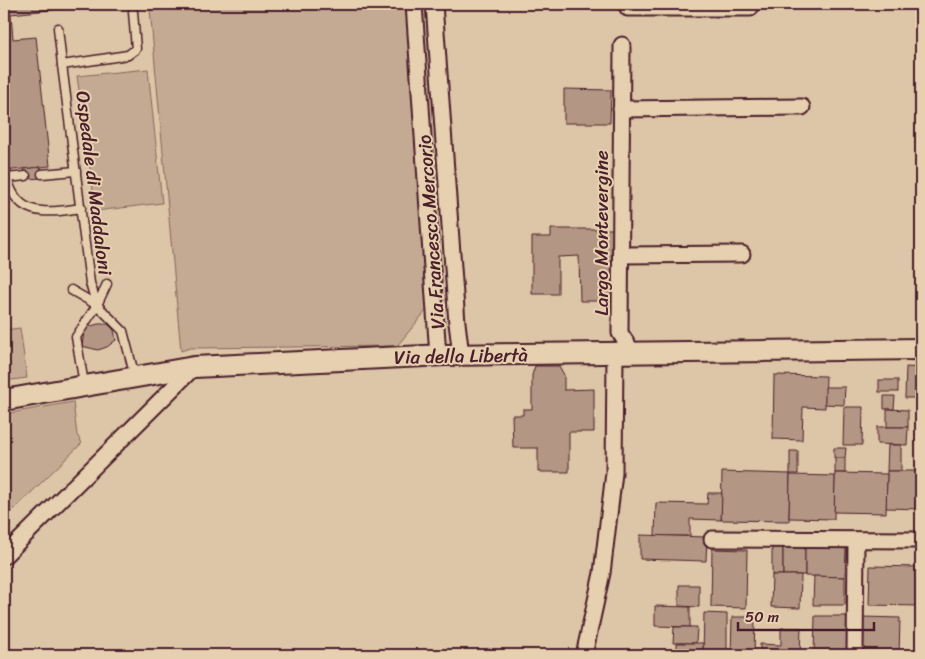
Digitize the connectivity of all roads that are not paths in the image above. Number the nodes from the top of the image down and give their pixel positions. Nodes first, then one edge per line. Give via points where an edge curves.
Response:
1 (414, 4) edge
2 (434, 4) edge
3 (626, 4) edge
4 (752, 4) edge
5 (133, 12) dead end
6 (58, 28) dead end
7 (622, 45) dead end
8 (62, 65) junction
9 (441, 105) junction
10 (422, 107) junction
11 (802, 107) dead end
12 (622, 109) junction
13 (76, 171) junction
14 (42, 174) dead end
15 (26, 176) dead end
16 (81, 208) junction
17 (742, 254) dead end
18 (621, 255) junction
19 (107, 284) dead end
20 (72, 290) dead end
21 (97, 306) junction
22 (921, 349) edge
23 (624, 354) junction
24 (461, 355) junction
25 (438, 356) junction
26 (194, 367) junction
27 (135, 377) junction
28 (84, 386) junction
29 (4, 400) edge
30 (712, 540) dead end
31 (856, 540) junction
32 (921, 540) edge
33 (4, 556) edge
34 (584, 655) edge
35 (855, 655) edge

1 - 10 street, Via Francesco Mercorio
2 - 9 street, Via Francesco Mercorio
3 - 4 street via 628,8 750,8
5 - 8 lane via 136,49 128,55
6 - 8 lane, Ospedale di Maddaloni
7 - 12 street, Largo Montevergine
8 - 13 lane, Ospedale di Maddaloni
9 - 10 lane, Via Francesco Mercorio
9 - 24 street, Via Francesco Mercorio
10 - 25 street, Via Francesco Mercorio
11 - 12 street
12 - 18 street, Largo Montevergine
13 - 14 lane
13 - 16 lane, Ospedale di Maddaloni
15 - 16 lane via 6,174 11,192 20,204 33,210 51,212
16 - 21 lane, Ospedale di Maddaloni via 90,283
17 - 18 street
18 - 23 street, Largo Montevergine via 620,333
19 - 21 lane
20 - 21 lane
21 - 27 lane, Ospedale di Maddaloni via 123,331
21 - 28 lane via 76,337
22 - 23 main road, Via della Libertà
23 - 24 main road, Via della Libertà
23 - 34 street via 602,573
24 - 25 main road, Via della Libertà
25 - 26 main road, Via della Libertà
26 - 27 main road, Via della Libertà
26 - 33 street
27 - 28 main road, Via della Libertà
28 - 29 main road, Via della Libertà
30 - 31 street
31 - 32 street
31 - 35 street

